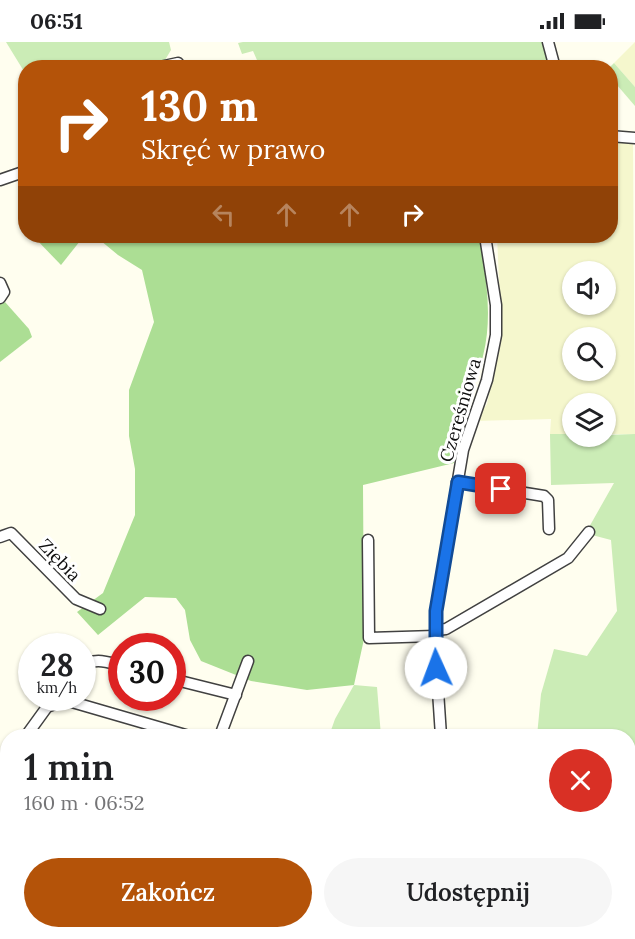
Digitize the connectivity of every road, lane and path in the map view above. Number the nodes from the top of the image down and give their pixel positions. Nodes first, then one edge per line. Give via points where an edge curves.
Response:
1 (548, 42) edge
2 (553, 60) edge
3 (618, 137) edge
4 (635, 138) edge
5 (18, 174) edge
6 (0, 180) edge
7 (486, 243) edge
8 (0, 283) edge
9 (0, 298) edge
10 (458, 482) junction
11 (549, 529) dead end
12 (589, 532) dead end
13 (0, 537) edge
14 (368, 540) dead end
15 (100, 609) dead end
16 (435, 633) junction
17 (248, 661) dead end
18 (186, 682) edge
19 (236, 695) junction
20 (96, 709) edge
21 (45, 711) edge
22 (31, 729) edge
23 (165, 729) edge
24 (223, 729) edge
25 (441, 729) edge

1 - 2 street
3 - 4 street
5 - 6 street
7 - 10 street, Czereśniowa via 496,305 494,351 483,395 468,427
8 - 9 street via 4,292
10 - 11 street via 544,496 548,500
10 - 16 street, Czereśniowa via 439,586
12 - 16 street via 568,558
13 - 15 street, Ziębia via 11,533 76,599
14 - 16 street via 369,638
16 - 25 street, Czereśniowa
17 - 19 street
18 - 19 street
19 - 24 street
20 - 23 street
21 - 22 street

